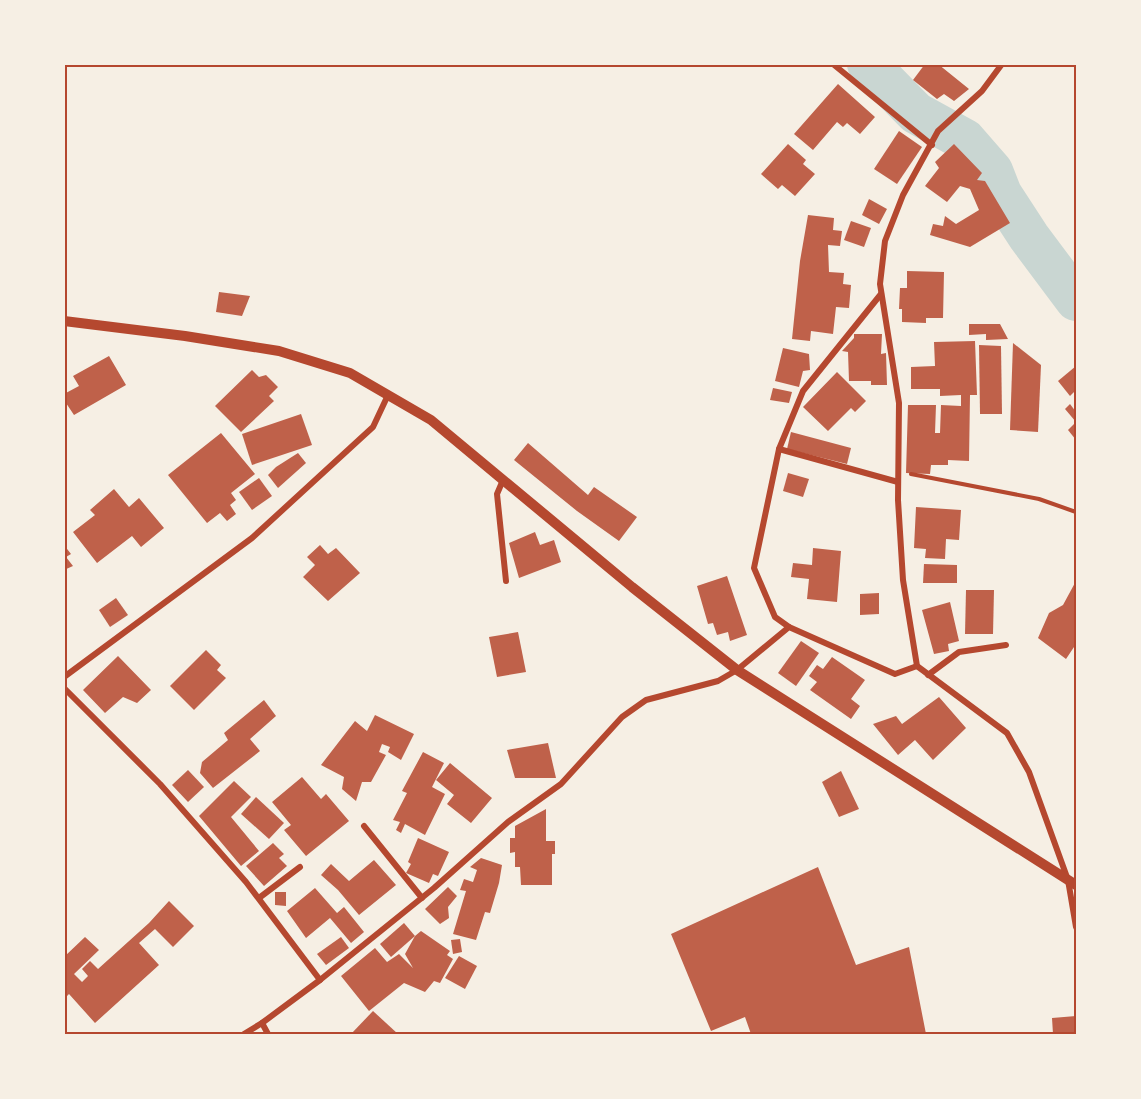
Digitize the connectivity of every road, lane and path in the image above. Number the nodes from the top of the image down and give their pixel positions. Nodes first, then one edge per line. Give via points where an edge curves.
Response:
1 (833, 64) edge
2 (1002, 64) edge
3 (932, 145) junction
4 (881, 294) junction
5 (64, 321) edge
6 (388, 395) junction
7 (779, 448) junction
8 (898, 472) junction
9 (503, 480) junction
10 (898, 482) junction
11 (1077, 512) edge
12 (506, 580) dead end
13 (789, 627) junction
14 (1006, 645) dead end
15 (917, 666) junction
16 (737, 670) junction
17 (928, 675) junction
18 (64, 677) edge
19 (64, 688) edge
20 (364, 825) dead end
21 (300, 867) dead end
22 (1072, 883) edge
23 (258, 898) junction
24 (422, 898) junction
25 (1077, 927) edge
26 (320, 980) junction
27 (262, 1023) junction
28 (244, 1035) edge
29 (268, 1035) edge

1 - 3 street
2 - 3 street via 982,91 938,131
3 - 4 street via 903,195 885,241
4 - 7 street via 803,391
4 - 8 street via 900,403
5 - 6 street via 279,351 350,373
6 - 9 street via 431,420
6 - 18 street via 373,427 252,538
7 - 10 street
7 - 13 street via 754,568 775,617
8 - 10 street
8 - 11 path via 1039,500
9 - 12 street via 497,494
9 - 16 street
10 - 15 street via 903,580
13 - 15 street via 895,674
13 - 16 street
14 - 17 street via 959,652
15 - 17 street
16 - 22 street
16 - 24 street via 718,681 646,700 622,717 561,784 508,822
17 - 22 street via 1007,733 1029,772
19 - 23 street via 160,784
20 - 24 street
21 - 23 street
22 - 25 street
23 - 26 street
24 - 26 street
26 - 27 street
27 - 28 street
27 - 29 street

